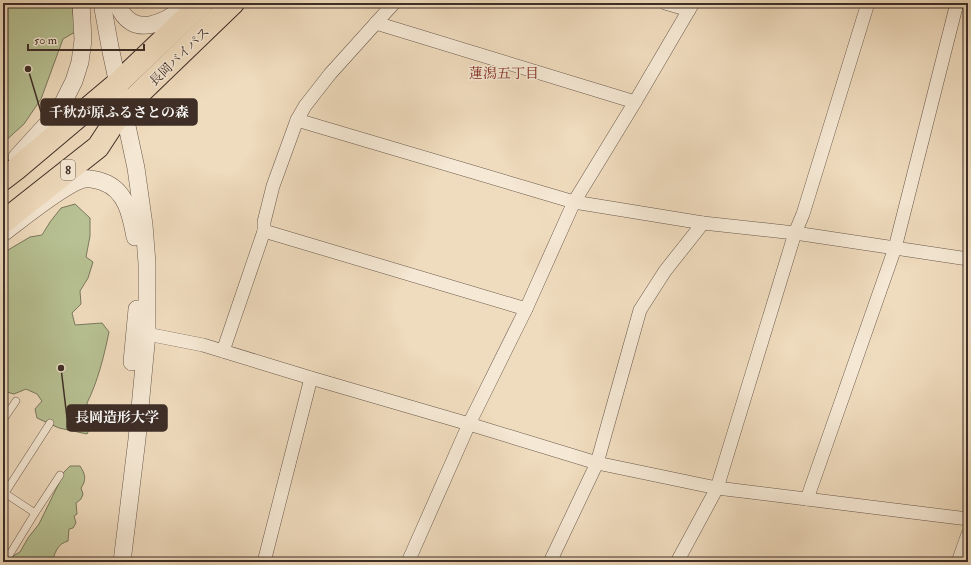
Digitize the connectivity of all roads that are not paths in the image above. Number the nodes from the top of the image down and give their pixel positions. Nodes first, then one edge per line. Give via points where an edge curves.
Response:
1 (81, 3) edge
2 (102, 3) edge
3 (117, 3) edge
4 (190, 3) edge
5 (202, 3) edge
6 (233, 3) edge
7 (394, 3) edge
8 (665, 3) edge
9 (868, 3) edge
10 (957, 3) edge
11 (691, 7) edge
12 (376, 23) junction
13 (118, 83) junction
14 (635, 102) junction
15 (124, 109) junction
16 (297, 120) junction
17 (3, 172) edge
18 (3, 179) edge
19 (574, 202) junction
20 (3, 222) edge
21 (703, 222) junction
22 (264, 231) junction
23 (3, 233) edge
24 (796, 233) junction
25 (895, 248) junction
26 (968, 259) edge
27 (526, 309) junction
28 (147, 334) junction
29 (222, 351) junction
30 (311, 378) junction
31 (16, 401) dead end
32 (3, 420) edge
33 (50, 423) dead end
34 (469, 424) junction
35 (597, 463) junction
36 (60, 475) dead end
37 (717, 488) junction
38 (4, 494) edge
39 (807, 499) junction
40 (36, 513) junction
41 (968, 519) edge
42 (968, 534) edge
43 (5, 562) edge
44 (116, 562) edge
45 (122, 562) edge
46 (264, 562) edge
47 (408, 562) edge
48 (550, 562) edge
49 (677, 562) edge
50 (958, 562) edge

1 - 17 street via 83,40 74,81 60,111
2 - 13 street
3 - 4 street via 128,20 139,26 152,25 167,19
5 - 13 highway, 長岡バイパス
6 - 15 highway, 長岡バイパス / 8
7 - 12 street
8 - 11 street
9 - 24 street
10 - 25 street
11 - 14 street
12 - 14 street
12 - 16 street via 330,74 304,106
13 - 15 street
13 - 18 highway, 長岡バイパス
14 - 19 street
15 - 20 highway, 長岡バイパス / 8 via 98,147
15 - 28 street via 144,225
16 - 19 street
16 - 22 street via 273,186
19 - 21 street
19 - 27 street
21 - 24 street
21 - 35 street via 640,310
22 - 27 street
22 - 29 street
23 - 44 street via 70,184 84,179 95,179 113,188 126,202 131,216 139,277
24 - 25 street
24 - 37 street
25 - 26 street
25 - 39 street
27 - 34 street
28 - 29 street
28 - 45 street
29 - 30 street
30 - 34 street
30 - 46 street
31 - 32 lane
33 - 38 lane
34 - 35 street
34 - 47 street
35 - 37 street
35 - 48 street
36 - 40 lane
37 - 39 street
37 - 49 street
38 - 40 lane
39 - 41 street
40 - 43 lane
42 - 50 street

